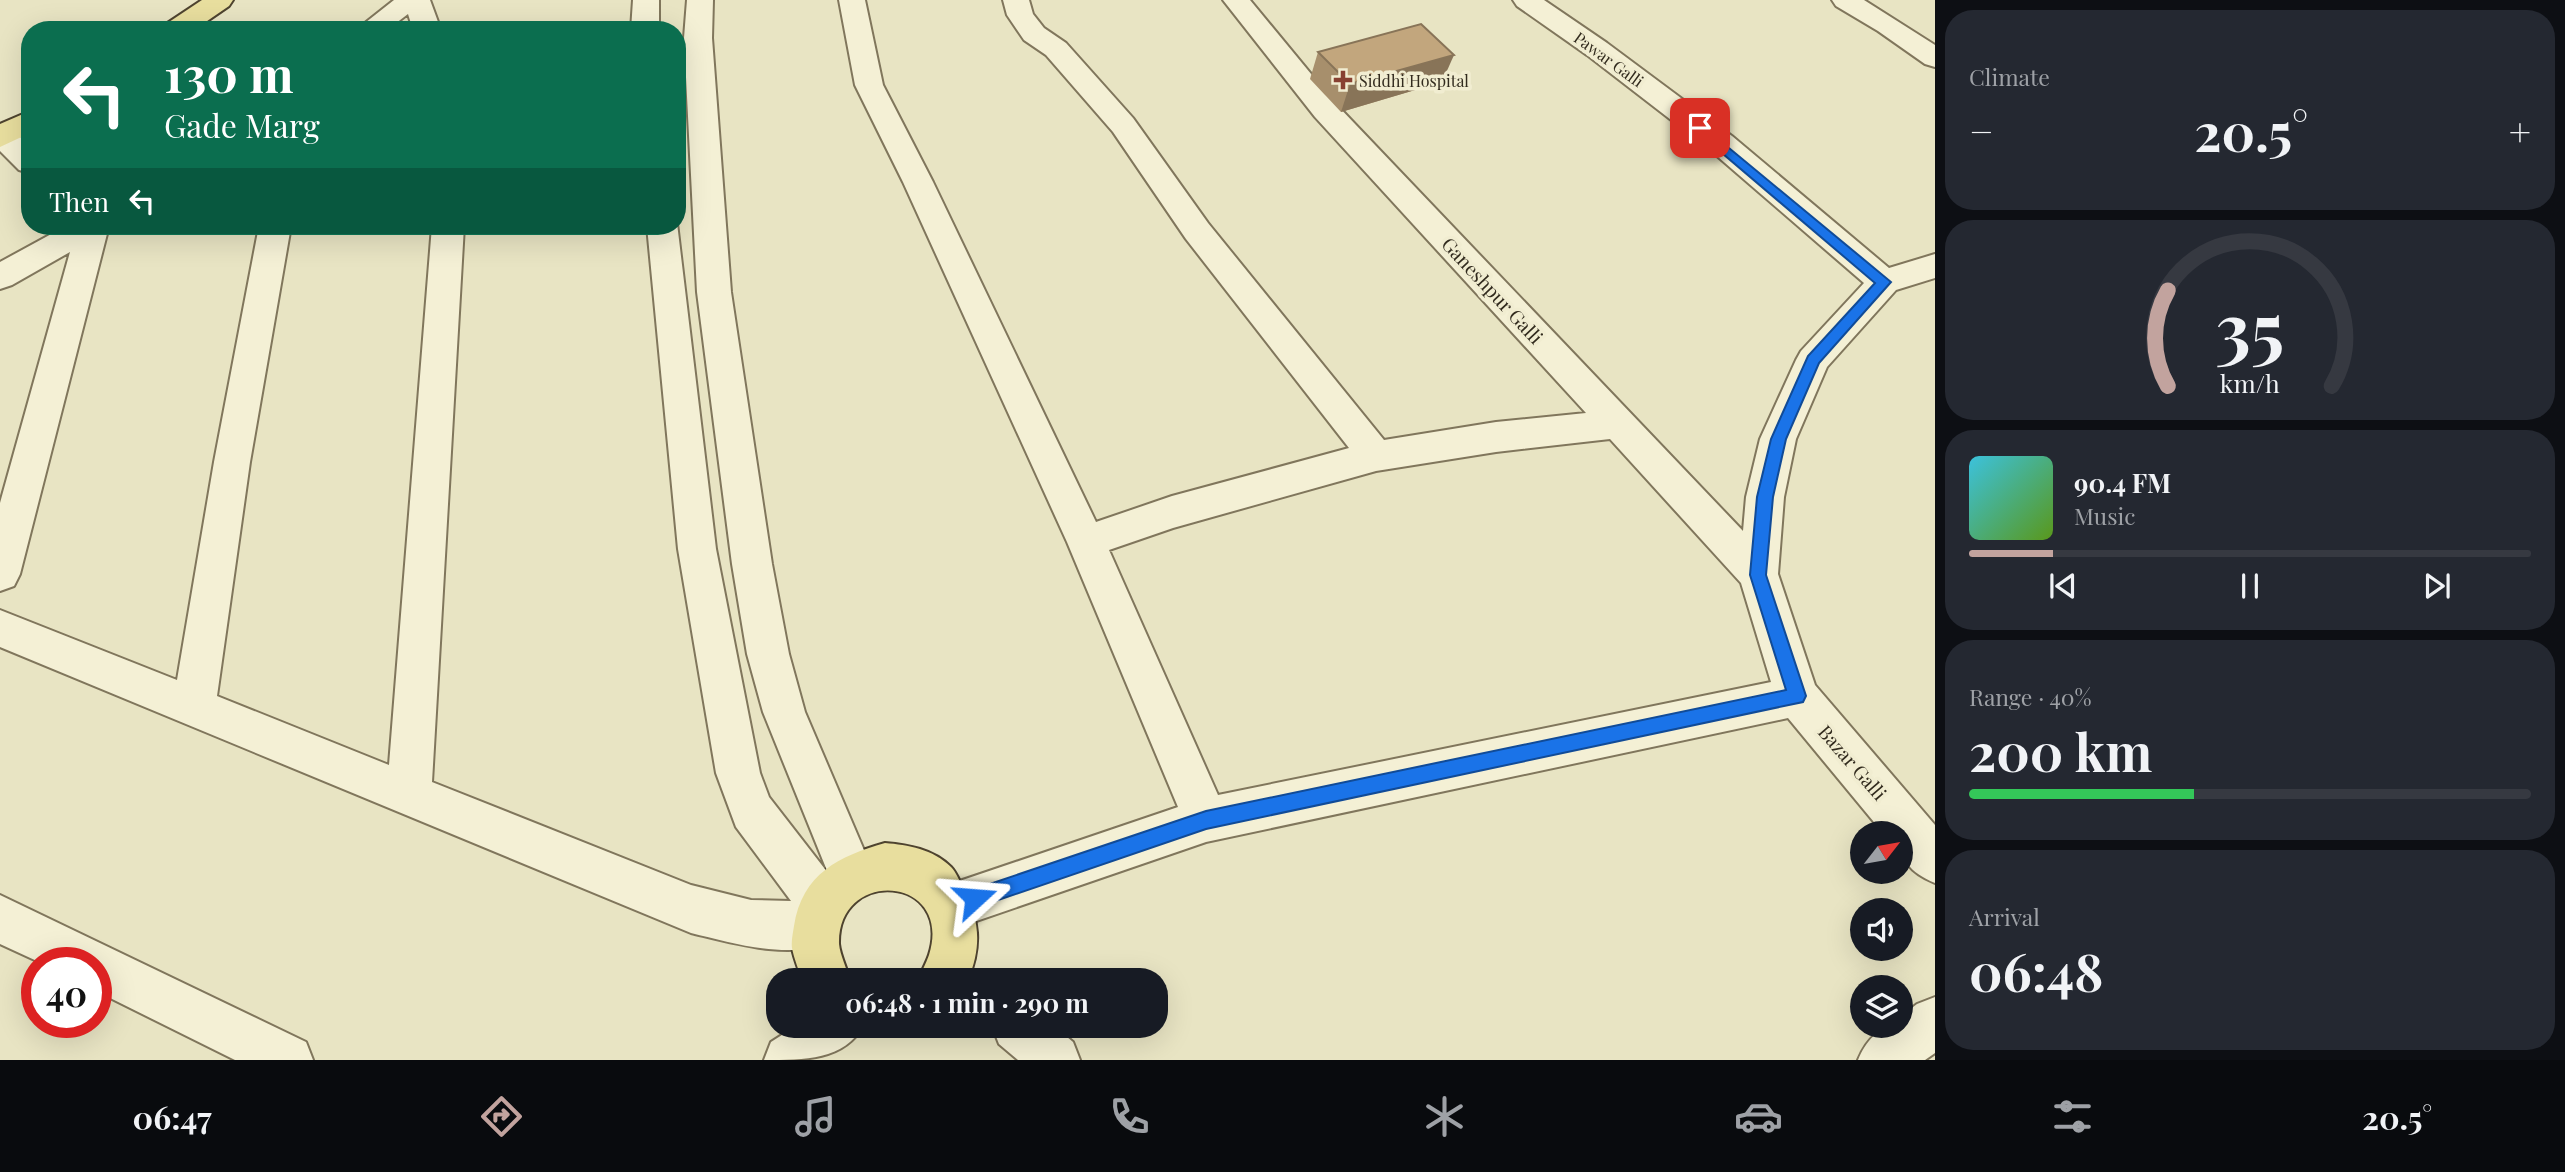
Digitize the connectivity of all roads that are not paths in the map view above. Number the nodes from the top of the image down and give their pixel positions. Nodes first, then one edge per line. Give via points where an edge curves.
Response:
1 (220, 0) edge
2 (411, 0) edge
3 (417, 0) edge
4 (646, 0) edge
5 (700, 0) edge
6 (852, 0) edge
7 (1016, 0) edge
8 (1236, 0) edge
9 (1526, 0) edge
10 (1845, 0) edge
11 (189, 21) edge
12 (382, 21) edge
13 (424, 21) edge
14 (645, 21) edge
15 (1935, 58) edge
16 (21, 125) edge
17 (1, 136) edge
18 (21, 155) edge
19 (76, 235) edge
20 (90, 235) edge
21 (273, 235) edge
22 (447, 235) edge
23 (664, 235) edge
24 (1934, 267) edge
25 (0, 277) edge
26 (1884, 282) junction
27 (1618, 424) junction
28 (1376, 456) junction
29 (1086, 542) junction
30 (0, 574) edge
31 (1758, 575) junction
32 (0, 628) edge
33 (1797, 696) junction
34 (194, 708) junction
35 (410, 796) junction
36 (1206, 820) junction
37 (1918, 825) edge
38 (1935, 860) edge
39 (831, 902) junction
40 (950, 907) junction
41 (0, 919) edge
42 (59, 947) edge
43 (822, 968) edge
44 (949, 968) edge
45 (112, 973) edge
46 (1935, 1022) edge
47 (821, 1038) edge
48 (1030, 1038) edge
49 (288, 1060) edge
50 (789, 1060) edge
51 (1055, 1060) edge
52 (1883, 1060) edge

1 - 11 main road
2 - 12 street
3 - 13 street
4 - 14 street
5 - 39 street via 698,38 714,292 768,654
6 - 29 street via 869,85
7 - 28 street via 1034,34 1056,49 1123,125 1197,230
8 - 27 street, Ganeshpur Galli via 1325,110
9 - 26 street, Pawar Galli via 1721,143
10 - 15 street
16 - 17 main road
17 - 18 street
19 - 25 street
20 - 30 street
21 - 34 street
22 - 35 street
23 - 39 street via 696,549 738,773 752,810 781,853
24 - 26 street
26 - 31 street via 1813,360 1783,428 1765,497
27 - 28 street
27 - 31 street, Ganeshpur Galli
28 - 29 street via 1172,512
29 - 36 street
31 - 33 street
32 - 34 street
33 - 36 street
33 - 37 street, Bazar Galli
34 - 35 street
35 - 39 street via 691,909 751,924
36 - 40 street
37 - 38 street, Bazar Galli
39 - 40 main road via 870,867 889,865 925,877
39 - 43 main road via 817,956
40 - 44 main road via 956,927
41 - 42 street
45 - 49 street
46 - 52 street
47 - 50 street
48 - 51 street

